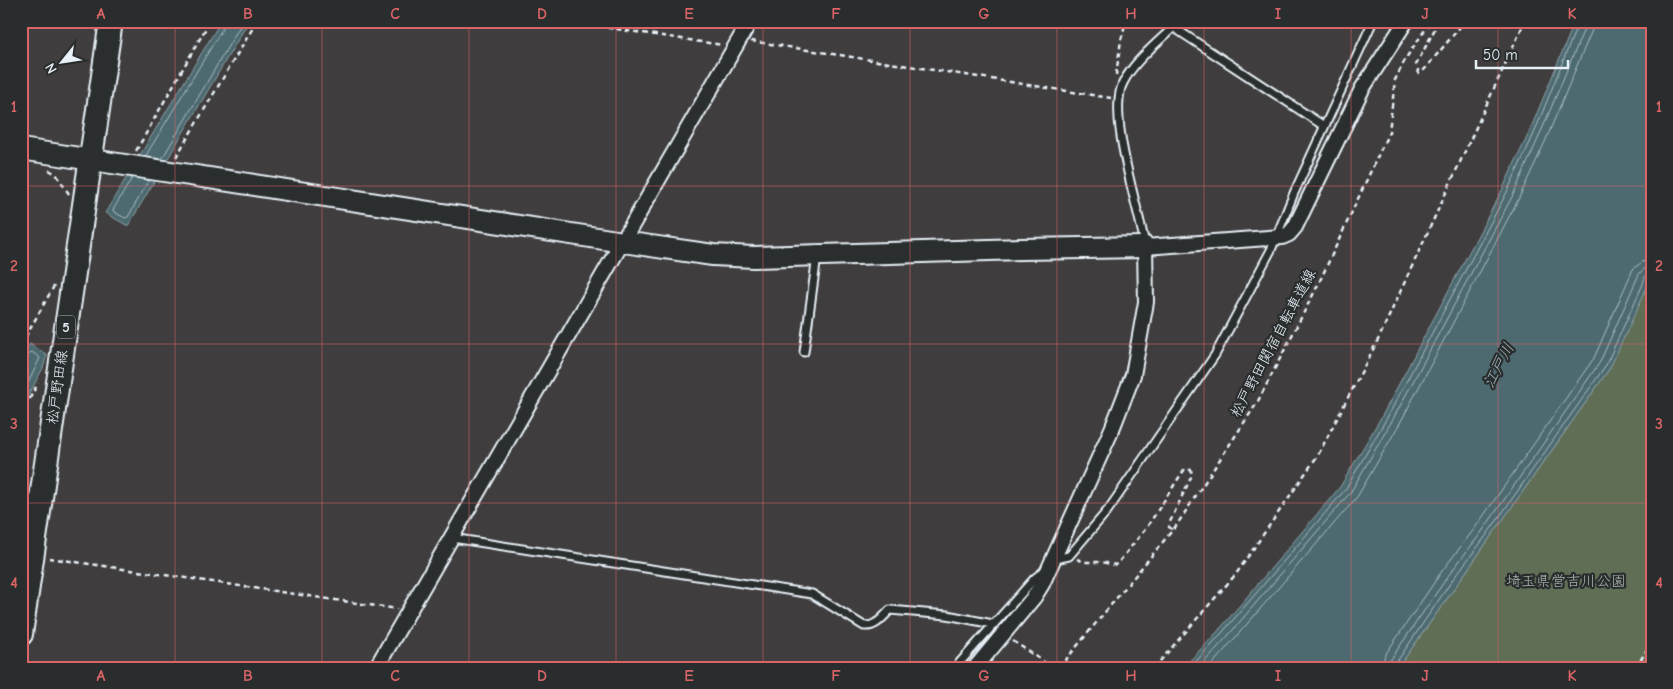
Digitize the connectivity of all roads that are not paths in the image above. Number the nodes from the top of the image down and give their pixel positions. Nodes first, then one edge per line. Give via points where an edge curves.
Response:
1 (111, 21) edge
2 (750, 21) edge
3 (1180, 21) edge
4 (1373, 21) edge
5 (1406, 21) edge
6 (1174, 28) junction
7 (1324, 126) junction
8 (21, 148) edge
9 (91, 159) junction
10 (1275, 237) junction
11 (623, 242) junction
12 (1145, 247) junction
13 (817, 255) junction
14 (804, 352) dead end
15 (452, 538) junction
16 (1052, 563) junction
17 (993, 624) junction
18 (21, 634) edge
19 (376, 668) edge
20 (955, 668) edge
21 (975, 668) edge

1 - 9 main road, 松戸野田線 / 5
2 - 11 street
3 - 6 lane
4 - 7 lane
5 - 10 street via 1362,89 1294,226 1289,234
6 - 7 lane
6 - 12 lane via 1128,74 1119,100 1125,161
7 - 10 lane
8 - 9 street
9 - 11 street
9 - 18 main road, 松戸野田線 / 5
10 - 12 street
10 - 16 lane via 1215,355 1108,510 1071,554
11 - 13 street via 713,255
11 - 15 street
12 - 13 street
12 - 16 street via 1146,302 1133,375
13 - 14 lane
15 - 17 lane via 812,594 870,627 890,610 947,615
15 - 19 street
16 - 17 lane
16 - 21 street via 1034,597
17 - 20 lane

